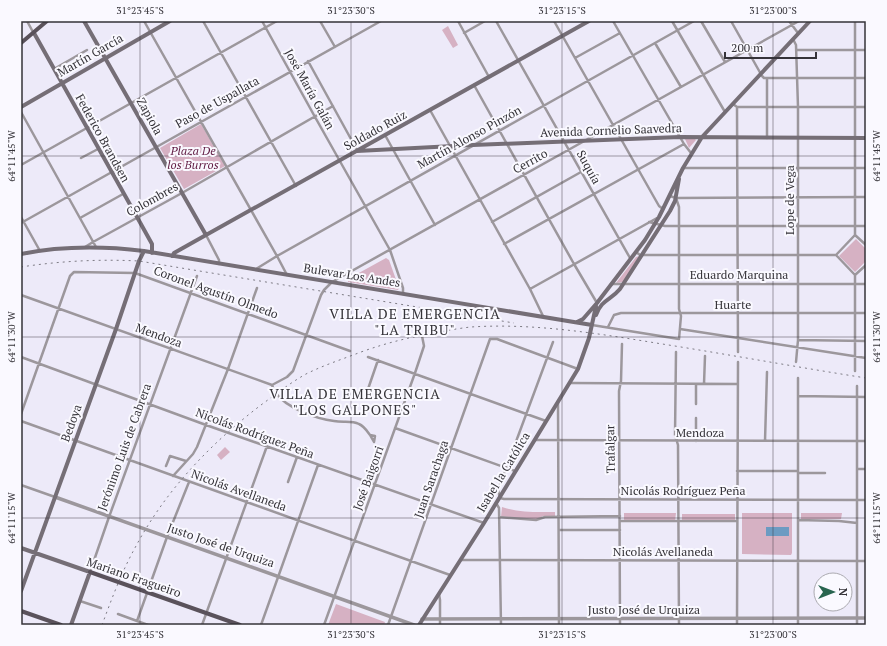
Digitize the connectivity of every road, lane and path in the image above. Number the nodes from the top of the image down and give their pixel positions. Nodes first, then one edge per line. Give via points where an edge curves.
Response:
1 (27, 21) edge
2 (47, 21) edge
3 (84, 21) edge
4 (144, 21) edge
5 (170, 21) edge
6 (203, 21) edge
7 (262, 21) edge
8 (277, 21) edge
9 (320, 21) edge
10 (379, 21) edge
11 (458, 21) edge
12 (485, 21) edge
13 (496, 21) edge
14 (554, 21) edge
15 (589, 21) edge
16 (613, 21) edge
17 (672, 21) edge
18 (694, 21) edge
19 (701, 21) edge
20 (731, 21) edge
21 (789, 21) edge
22 (799, 21) edge
23 (810, 21) edge
24 (855, 21) edge
25 (792, 25) junction
26 (266, 27) junction
27 (678, 30) junction
28 (150, 32) junction
29 (34, 33) junction
30 (464, 33) junction
31 (620, 33) junction
32 (798, 33) junction
33 (562, 36) junction
34 (793, 38) junction
35 (21, 43) edge
36 (655, 43) junction
37 (334, 47) junction
38 (87, 50) dead end
39 (747, 50) junction
40 (796, 50) junction
41 (855, 50) junction
42 (866, 50) edge
43 (220, 52) junction
44 (633, 55) junction
45 (106, 58) junction
46 (575, 58) junction
47 (308, 61) junction
48 (518, 61) junction
49 (725, 62) junction
50 (54, 70) junction
51 (290, 72) junction
52 (761, 73) junction
53 (703, 74) junction
54 (176, 77) junction
55 (489, 77) junction
56 (767, 78) junction
57 (797, 78) junction
58 (855, 78) junction
59 (866, 78) edge
60 (588, 81) junction
61 (61, 83) junction
62 (474, 85) junction
63 (681, 87) junction
64 (245, 97) junction
65 (658, 100) junction
66 (131, 103) junction
67 (732, 104) junction
68 (544, 105) junction
69 (333, 106) junction
70 (21, 107) edge
71 (737, 107) junction
72 (798, 107) junction
73 (855, 107) junction
74 (866, 107) edge
75 (767, 108) junction
76 (430, 110) junction
77 (21, 112) edge
78 (724, 112) junction
79 (315, 117) junction
80 (201, 122) junction
81 (614, 125) junction
82 (86, 128) junction
83 (499, 131) junction
84 (385, 135) junction
85 (680, 137) junction
86 (702, 137) junction
87 (738, 137) junction
88 (767, 138) junction
89 (798, 138) junction
90 (855, 138) junction
91 (866, 138) edge
92 (622, 139) junction
93 (586, 141) junction
94 (270, 142) junction
95 (565, 142) junction
96 (507, 144) junction
97 (684, 144) junction
98 (473, 145) junction
99 (450, 146) junction
100 (156, 147) junction
101 (98, 149) junction
102 (393, 149) junction
103 (569, 150) junction
104 (357, 151) junction
105 (43, 153) junction
106 (691, 153) junction
107 (454, 155) junction
108 (81, 158) dead end
109 (340, 161) junction
110 (21, 165) edge
111 (227, 166) junction
112 (683, 168) junction
113 (738, 168) junction
114 (798, 168) junction
115 (855, 168) junction
116 (866, 168) edge
117 (638, 170) junction
118 (112, 172) junction
119 (581, 172) junction
120 (524, 174) junction
121 (680, 174) junction
122 (411, 180) junction
123 (296, 186) junction
124 (182, 192) junction
125 (123, 194) junction
126 (594, 195) junction
127 (670, 196) junction
128 (68, 197) junction
129 (797, 197) junction
130 (538, 198) junction
131 (676, 198) junction
132 (738, 198) junction
133 (855, 198) junction
134 (866, 198) edge
135 (480, 200) junction
136 (365, 206) junction
137 (663, 209) junction
138 (251, 210) junction
139 (670, 211) junction
140 (679, 212) junction
141 (21, 217) edge
142 (137, 217) junction
143 (659, 217) junction
144 (80, 218) junction
145 (549, 219) junction
146 (22, 222) edge
147 (492, 222) junction
148 (649, 222) junction
149 (655, 223) junction
150 (435, 225) junction
151 (661, 225) junction
152 (679, 226) junction
153 (738, 226) junction
154 (798, 226) junction
155 (855, 226) junction
156 (866, 226) edge
157 (206, 235) junction
158 (855, 235) junction
159 (619, 239) junction
160 (93, 242) junction
161 (504, 244) junction
162 (866, 245) edge
163 (84, 248) junction
164 (97, 248) junction
165 (390, 250) junction
166 (40, 251) junction
167 (138, 251) junction
168 (144, 251) junction
169 (635, 252) junction
170 (152, 253) junction
171 (21, 254) edge
172 (642, 255) junction
173 (679, 255) junction
174 (738, 255) junction
175 (798, 255) junction
176 (836, 255) junction
177 (172, 256) junction
178 (277, 256) junction
179 (630, 258) junction
180 (139, 262) junction
181 (219, 264) junction
182 (574, 264) junction
183 (866, 265) edge
184 (255, 270) junction
185 (135, 273) junction
186 (856, 275) junction
187 (198, 276) dead end
188 (287, 276) junction
189 (332, 282) junction
190 (679, 283) junction
191 (798, 283) junction
192 (611, 284) junction
193 (624, 284) junction
194 (738, 284) junction
195 (855, 284) junction
196 (866, 284) edge
197 (257, 288) dead end
198 (530, 289) junction
199 (191, 292) junction
200 (403, 294) junction
201 (21, 295) edge
202 (597, 303) junction
203 (59, 308) junction
204 (680, 312) junction
205 (739, 312) junction
206 (798, 313) junction
207 (856, 313) junction
208 (866, 313) edge
209 (248, 314) junction
210 (544, 316) junction
211 (577, 322) junction
212 (592, 325) junction
213 (608, 327) junction
214 (116, 329) junction
215 (680, 329) junction
216 (307, 335) junction
217 (422, 336) dead end
218 (739, 338) junction
219 (798, 340) junction
220 (856, 341) junction
221 (866, 341) edge
222 (553, 342) dead end
223 (622, 344) dead end
224 (798, 347) junction
225 (171, 349) junction
226 (350, 351) dead end
227 (676, 352) dead end
228 (738, 352) dead end
229 (705, 356) dead end
230 (855, 356) junction
231 (21, 357) edge
232 (368, 357) dead end
233 (547, 357) junction
234 (866, 358) edge
235 (378, 360) junction
236 (738, 362) dead end
237 (796, 362) dead end
238 (39, 363) junction
239 (228, 369) junction
240 (578, 369) junction
241 (855, 371) dead end
242 (766, 372) dead end
243 (415, 373) junction
244 (798, 378) dead end
245 (570, 383) junction
246 (96, 384) junction
247 (621, 384) junction
248 (675, 384) junction
249 (696, 384) junction
250 (704, 384) junction
251 (737, 384) junction
252 (272, 385) junction
253 (857, 386) dead end
254 (367, 392) dead end
255 (470, 394) junction
256 (798, 396) junction
257 (857, 397) junction
258 (866, 397) edge
259 (558, 402) junction
260 (150, 404) junction
261 (696, 404) dead end
262 (21, 414) edge
263 (526, 414) junction
264 (696, 418) dead end
265 (21, 421) edge
266 (546, 421) junction
267 (206, 425) junction
268 (395, 428) junction
269 (370, 435) dead end
270 (534, 440) junction
271 (559, 440) junction
272 (619, 440) junction
273 (676, 440) junction
274 (696, 440) junction
275 (737, 440) junction
276 (766, 440) junction
277 (75, 441) junction
278 (798, 441) junction
279 (857, 441) junction
280 (866, 441) edge
281 (267, 446) junction
282 (451, 448) junction
283 (297, 457) junction
284 (130, 461) junction
285 (186, 461) junction
286 (318, 465) junction
287 (166, 466) dead end
288 (506, 468) junction
289 (857, 469) junction
290 (866, 469) edge
291 (515, 471) junction
292 (737, 471) junction
293 (798, 472) junction
294 (825, 473) dead end
295 (173, 476) junction
296 (189, 482) junction
297 (288, 482) dead end
298 (21, 485) edge
299 (375, 485) junction
300 (55, 497) junction
301 (500, 498) junction
302 (559, 499) junction
303 (620, 499) junction
304 (678, 499) junction
305 (737, 499) junction
306 (798, 500) junction
307 (857, 500) junction
308 (866, 500) edge
309 (247, 502) junction
310 (496, 503) junction
311 (431, 505) junction
312 (499, 516) junction
313 (620, 516) junction
314 (109, 517) junction
315 (559, 517) junction
316 (798, 520) junction
317 (298, 521) junction
318 (620, 521) junction
319 (678, 521) junction
320 (737, 521) junction
321 (484, 523) junction
322 (857, 523) junction
323 (559, 530) junction
324 (620, 530) junction
325 (167, 537) junction
326 (355, 541) junction
327 (21, 548) edge
328 (35, 553) junction
329 (227, 558) junction
330 (460, 560) junction
331 (500, 560) junction
332 (559, 560) junction
333 (620, 560) junction
334 (679, 560) junction
335 (737, 560) junction
336 (411, 561) junction
337 (798, 561) junction
338 (857, 561) junction
339 (866, 561) edge
340 (90, 572) junction
341 (450, 575) junction
342 (278, 576) junction
343 (21, 591) edge
344 (148, 592) junction
345 (439, 594) junction
346 (335, 596) junction
347 (80, 601) junction
348 (101, 608) dead end
349 (21, 611) edge
350 (207, 613) junction
351 (118, 614) dead end
352 (391, 617) junction
353 (501, 618) junction
354 (620, 618) junction
355 (679, 618) junction
356 (737, 618) junction
357 (798, 618) junction
358 (857, 618) junction
359 (866, 618) edge
360 (422, 619) junction
361 (440, 619) junction
362 (559, 619) junction
363 (137, 621) junction
364 (61, 625) edge
365 (71, 625) edge
366 (148, 625) edge
367 (202, 625) edge
368 (240, 625) edge
369 (261, 625) edge
370 (324, 625) edge
371 (388, 625) edge
372 (414, 625) edge
373 (419, 625) edge
374 (440, 625) edge
375 (501, 625) edge
376 (559, 625) edge
377 (620, 625) edge
378 (679, 625) edge
379 (737, 625) edge
380 (798, 625) edge
381 (857, 625) edge

1 - 29 street
2 - 29 main road
3 - 45 main road, Zapiola
4 - 28 street
5 - 28 main road, Martín García
6 - 43 street
7 - 26 street, José María Galán
8 - 26 street
9 - 37 street
10 - 37 street, Paso de Uspallata
11 - 30 street
12 - 30 street
13 - 48 street, Suquía
14 - 33 street
15 - 33 main road, Soldado Ruiz
16 - 31 street
17 - 27 street
18 - 27 street, Martín Alonso Pinzón
19 - 49 street
20 - 39 street
21 - 25 street
22 - 25 street, Cerrito
23 - 32 main road
24 - 41 street
25 - 32 street
25 - 39 street, Cerrito
26 - 43 street
26 - 51 street, José María Galán
27 - 36 street, Martín Alonso Pinzón
27 - 53 street
28 - 45 main road, Martín García
28 - 54 street
29 - 35 main road
29 - 50 main road, Federico Brandsen
30 - 55 street
31 - 44 street
31 - 46 street
32 - 34 main road
33 - 46 street
33 - 48 main road, Soldado Ruiz
34 - 40 street, Lope de Vega
34 - 52 main road
36 - 44 street, Martín Alonso Pinzón
36 - 63 street
37 - 47 street, Paso de Uspallata
38 - 50 street
39 - 49 street, Cerrito
39 - 52 street
40 - 41 street
40 - 57 street, Lope de Vega
41 - 42 street
41 - 58 street
43 - 54 street
43 - 64 street
44 - 60 street, Martín Alonso Pinzón
44 - 65 street
45 - 61 main road, Martín García
45 - 66 main road, Zapiola
46 - 60 street
47 - 51 street, Paso de Uspallata
47 - 69 street
48 - 55 main road, Soldado Ruiz
48 - 68 street, Suquía
49 - 53 street, Cerrito
50 - 61 main road, Federico Brandsen
51 - 64 street, Paso de Uspallata
51 - 79 street, José María Galán
52 - 56 street
52 - 67 main road
53 - 63 street, Cerrito
53 - 78 street
54 - 66 street
54 - 80 street
55 - 62 main road, Soldado Ruiz
56 - 57 street
56 - 75 street
57 - 58 street
57 - 72 street, Lope de Vega
58 - 59 street
58 - 73 street
60 - 68 street, Martín Alonso Pinzón
60 - 81 street
61 - 70 main road, Martín García
61 - 82 main road, Federico Brandsen
62 - 76 main road, Soldado Ruiz
62 - 83 street
63 - 65 street, Cerrito
64 - 80 street, Paso de Uspallata
64 - 94 street
65 - 81 street, Cerrito
65 - 85 street
66 - 82 street
66 - 100 main road, Zapiola
67 - 71 street
67 - 78 main road
68 - 83 street, Martín Alonso Pinzón
68 - 95 street, Suquía
69 - 79 street, Colombres
69 - 104 street
71 - 75 street
71 - 87 street
72 - 73 street
72 - 75 street
72 - 89 street, Lope de Vega
73 - 74 street
73 - 90 street
75 - 88 street
76 - 84 main road, Soldado Ruiz
76 - 99 street
77 - 105 street
78 - 86 main road
79 - 94 street, Colombres
79 - 109 street, José María Galán
80 - 100 street, Paso de Uspallata
80 - 111 street
81 - 92 street
81 - 93 street, Cerrito
82 - 101 main road, Federico Brandsen
82 - 105 street
83 - 96 street
83 - 98 street, Martín Alonso Pinzón
84 - 102 street
84 - 104 main road, Soldado Ruiz
85 - 86 main road, Avenida Cornelio Saavedra
85 - 92 main road, Avenida Cornelio Saavedra
85 - 97 street
86 - 87 main road, Avenida Cornelio Saavedra
86 - 106 main road
87 - 88 main road, Avenida Cornelio Saavedra
87 - 113 street
88 - 89 main road, Avenida Cornelio Saavedra
89 - 90 main road, Avenida Cornelio Saavedra
89 - 114 street, Lope de Vega
90 - 91 main road, Avenida Cornelio Saavedra
90 - 115 street
92 - 93 main road, Avenida Cornelio Saavedra
92 - 117 street
93 - 95 main road, Avenida Cornelio Saavedra
93 - 103 street, Cerrito
94 - 111 street, Colombres
94 - 123 street
95 - 96 main road, Avenida Cornelio Saavedra
95 - 103 street, Suquía
96 - 98 main road, Avenida Cornelio Saavedra
96 - 120 street
97 - 106 street
97 - 117 street
98 - 99 main road, Avenida Cornelio Saavedra
98 - 107 street, Martín Alonso Pinzón
99 - 102 main road, Avenida Cornelio Saavedra
99 - 107 street
100 - 118 street, Paso de Uspallata
100 - 124 main road, Zapiola
101 - 108 street
101 - 118 main road, Federico Brandsen
102 - 104 main road, Avenida Cornelio Saavedra
102 - 122 street
103 - 119 street, Suquía
103 - 120 street, Cerrito
104 - 109 main road, Soldado Ruiz
105 - 110 street
105 - 128 street
106 - 112 main road
107 - 122 street, Martín Alonso Pinzón
107 - 135 street
109 - 123 main road, Soldado Ruiz
109 - 136 street, José María Galán
111 - 124 street, Colombres
111 - 138 street
112 - 113 street
112 - 121 main road
113 - 114 street
113 - 132 street
114 - 115 street
114 - 129 street, Lope de Vega
115 - 116 street
115 - 133 street
117 - 126 street
117 - 137 street
118 - 125 main road, Federico Brandsen
118 - 128 street, Paso de Uspallata
119 - 126 street, Suquía
119 - 130 street
120 - 130 street
120 - 135 street, Cerrito
121 - 127 main road
121 - 131 main road
122 - 136 street, Martín Alonso Pinzón
122 - 150 street
123 - 138 main road, Soldado Ruiz
124 - 142 street, Colombres
124 - 157 main road, Zapiola
125 - 142 main road, Federico Brandsen
125 - 144 street
126 - 145 street
126 - 159 street, Suquía
127 - 131 street
127 - 137 main road
128 - 144 street
128 - 146 street, Paso de Uspallata
129 - 132 street
129 - 133 street
129 - 154 street, Lope de Vega
130 - 145 street
130 - 147 street
131 - 132 street
131 - 139 main road
131 - 140 street
132 - 153 street
133 - 134 street
133 - 155 street
135 - 147 street
135 - 150 street, Cerrito
136 - 165 street, José María Galán
136 - 178 street, Martín Alonso Pinzón
137 - 143 main road
138 - 157 main road, Soldado Ruiz
138 - 178 street
139 - 140 street
139 - 151 main road
140 - 152 street
141 - 146 street
142 - 160 street, Colombres
142 - 170 main road, Federico Brandsen via 152,244
143 - 148 street
143 - 149 main road
144 - 160 street
145 - 161 street
145 - 182 street
146 - 166 street
147 - 161 street
148 - 149 street
148 - 159 street
149 - 151 street
149 - 169 main road
150 - 165 street, Cerrito
151 - 152 street
151 - 172 main road
152 - 153 street
152 - 173 street
153 - 154 street
153 - 174 street
154 - 155 street
154 - 175 street, Lope de Vega
155 - 156 street
155 - 158 street
157 - 177 main road, Soldado Ruiz
157 - 181 street, Zapiola
158 - 162 street
158 - 176 street
159 - 179 street, Suquía
159 - 182 street
160 - 163 street, Colombres
160 - 164 street
161 - 198 street
163 - 164 main road, Bulevar Los Andes
163 - 166 main road, Bulevar Los Andes
164 - 167 main road, Bulevar Los Andes
165 - 189 street, Cerrito
165 - 200 street, José María Galán
166 - 171 main road, Bulevar Los Andes
167 - 168 main road, Bulevar Los Andes
167 - 180 main road, Bedoya
168 - 170 main road, Bulevar Los Andes
168 - 180 main road, Bedoya
169 - 172 street
169 - 179 main road
170 - 177 main road, Bulevar Los Andes
172 - 173 street
172 - 193 main road
173 - 174 street
173 - 190 street
174 - 175 street
174 - 194 street
175 - 176 street
175 - 191 street, Lope de Vega
176 - 186 street
177 - 181 main road, Bulevar Los Andes
178 - 184 street, Martín Alonso Pinzón
178 - 188 street
179 - 192 main road
180 - 185 main road, Bedoya
181 - 184 main road, Bulevar Los Andes
182 - 198 street
182 - 202 street
183 - 186 street
184 - 188 main road, Bulevar Los Andes
185 - 199 street, Coronel Agustín Olmedo
185 - 203 street, Coronel Agustín Olmedo via 72,274
185 - 214 main road, Bedoya
186 - 195 street
187 - 199 street, Jerónimo Luis de Cabrera
188 - 189 main road, Bulevar Los Andes
189 - 200 main road, Bulevar Los Andes
189 - 216 street via 322,292
190 - 193 street, Eduardo Marquina
190 - 194 street, Eduardo Marquina
190 - 204 street
191 - 194 street, Eduardo Marquina
191 - 195 street, Eduardo Marquina
191 - 206 street, Lope de Vega
192 - 193 street, Eduardo Marquina
192 - 202 main road
193 - 212 main road via 616,294 600,305
194 - 205 street
195 - 196 street, Eduardo Marquina
195 - 207 street
197 - 209 street
198 - 210 street
199 - 209 street, Coronel Agustín Olmedo
199 - 225 street, Jerónimo Luis de Cabrera
200 - 210 main road, Bulevar Los Andes
201 - 203 street, Mendoza
202 - 211 main road
202 - 212 main road
203 - 214 street, Mendoza
203 - 238 street
204 - 205 street, Huarte
204 - 213 street, Huarte via 618,313 614,315
204 - 215 street
205 - 206 street, Huarte
205 - 218 street
206 - 207 street, Huarte
206 - 219 street, Lope de Vega
207 - 208 street, Huarte
207 - 220 street
209 - 216 street, Coronel Agustín Olmedo
209 - 239 street
210 - 211 main road, Bulevar Los Andes
211 - 212 main road, Bulevar Los Andes
212 - 213 street, Bulevar Los Andes
212 - 240 main road, Isabel la Católica
213 - 215 street, Bulevar Los Andes via 679,339
214 - 225 street, Mendoza
214 - 246 main road, Bedoya
215 - 218 street
216 - 226 street, Coronel Agustín Olmedo
216 - 252 street via 291,375
217 - 243 street, José Baigorri via 424,346
218 - 224 street
218 - 228 street
219 - 220 street
219 - 224 street, Lope de Vega
220 - 221 street
220 - 230 street
222 - 233 street
223 - 247 street, Trafalgar
224 - 230 street
224 - 237 street, Lope de Vega
225 - 239 street, Mendoza
225 - 260 street, Jerónimo Luis de Cabrera
227 - 248 street
229 - 250 street
230 - 234 street
230 - 241 street
231 - 238 street, Nicolás Rodríguez Peña
232 - 235 street
233 - 240 street
233 - 255 street, Juan Sarachaga via 490,339
233 - 263 street
235 - 243 street
235 - 254 street
236 - 251 street
238 - 246 street, Nicolás Rodríguez Peña
238 - 262 street
239 - 252 street, Mendoza
239 - 267 street
240 - 245 main road, Isabel la Católica
242 - 276 street
243 - 255 street
243 - 268 street, José Baigorri
244 - 256 street
245 - 247 street
245 - 259 main road, Isabel la Católica
246 - 260 street, Nicolás Rodríguez Peña
246 - 277 main road, Bedoya
247 - 248 street
247 - 272 street, Trafalgar
248 - 249 street
248 - 273 street
249 - 250 street
249 - 261 street
250 - 251 street
251 - 275 street
252 - 269 street via 276,394 291,406 326,420 359,424
253 - 257 street
255 - 263 street
255 - 282 street, Juan Sarachaga
256 - 257 street
256 - 278 street
257 - 258 street
257 - 279 street
259 - 266 main road, Isabel la Católica
259 - 271 street
260 - 267 street, Nicolás Rodríguez Peña
260 - 284 street, Jerónimo Luis de Cabrera
263 - 266 street
263 - 288 street
264 - 274 street
265 - 277 street, Nicolás Avellaneda
266 - 270 main road, Isabel la Católica
267 - 281 street, Nicolás Rodríguez Peña
267 - 285 street via 195,451
268 - 282 street
268 - 299 street, José Baigorri
270 - 271 street, Mendoza
270 - 291 main road, Isabel la Católica
271 - 272 street, Mendoza
271 - 302 street
272 - 273 street, Mendoza
272 - 303 street, Trafalgar
273 - 274 street, Mendoza
273 - 304 street
274 - 275 street, Mendoza
275 - 276 street, Mendoza
275 - 292 street
276 - 278 street, Mendoza
277 - 284 street, Nicolás Avellaneda
277 - 300 main road, Bedoya
278 - 279 street, Mendoza
278 - 293 street
279 - 280 street, Mendoza
279 - 289 street
281 - 283 street, Nicolás Rodríguez Peña
281 - 309 street
282 - 288 street
282 - 311 street, Juan Sarachaga
283 - 286 street, Nicolás Rodríguez Peña
283 - 297 street
284 - 295 street, Nicolás Avellaneda
284 - 314 street, Jerónimo Luis de Cabrera
285 - 287 street via 170,456
285 - 295 street
286 - 299 street, Nicolás Rodríguez Peña
286 - 317 street
288 - 291 street
288 - 301 street via 498,490
289 - 290 street
289 - 307 street
291 - 301 main road, Isabel la Católica
292 - 293 street
292 - 305 street
293 - 294 street
293 - 306 street
295 - 296 street, Nicolás Avellaneda
296 - 309 street, Nicolás Avellaneda
296 - 325 street
298 - 300 street, Justo José de Urquiza
299 - 311 street, Nicolás Rodríguez Peña
299 - 326 street, José Baigorri
300 - 314 street, Justo José de Urquiza
300 - 328 main road, Bedoya
301 - 302 street, Nicolás Rodríguez Peña
301 - 310 main road, Isabel la Católica
302 - 303 street, Nicolás Rodríguez Peña
302 - 315 street
303 - 304 street, Nicolás Rodríguez Peña
303 - 313 street, Trafalgar
304 - 305 street, Nicolás Rodríguez Peña
304 - 319 street
305 - 306 street, Nicolás Rodríguez Peña
305 - 320 street
306 - 307 street, Nicolás Rodríguez Peña
306 - 316 street
307 - 308 street, Nicolás Rodríguez Peña
307 - 322 street
309 - 317 street, Nicolás Avellaneda
309 - 329 street
310 - 312 street
310 - 321 main road, Isabel la Católica
311 - 321 street, Nicolás Rodríguez Peña
311 - 336 street, Juan Sarachaga
312 - 315 street via 536,520
312 - 331 street
313 - 315 street
313 - 318 street, Trafalgar
314 - 325 street, Justo José de Urquiza
314 - 340 street, Jerónimo Luis de Cabrera
315 - 323 street
316 - 322 street
316 - 337 street
317 - 326 street, Nicolás Avellaneda
317 - 342 street
318 - 319 street
318 - 324 street, Trafalgar
319 - 320 street
319 - 334 street
320 - 335 street
321 - 330 main road, Isabel la Católica
322 - 338 street
323 - 324 street
323 - 332 street
324 - 333 street, Trafalgar
325 - 329 street, Justo José de Urquiza
325 - 344 street
326 - 336 street, Nicolás Avellaneda
326 - 346 street, José Baigorri
327 - 328 main road, Mariano Fragueiro
328 - 340 main road, Mariano Fragueiro
328 - 343 main road, Bedoya
329 - 342 street, Justo José de Urquiza
329 - 350 street
330 - 331 street, Nicolás Avellaneda
330 - 341 main road, Isabel la Católica
331 - 332 street, Nicolás Avellaneda
331 - 353 street
332 - 333 street, Nicolás Avellaneda
332 - 362 street
333 - 334 street, Nicolás Avellaneda
333 - 354 street, Trafalgar
334 - 335 street, Nicolás Avellaneda
334 - 355 street
335 - 337 street, Nicolás Avellaneda
335 - 356 street
336 - 341 street, Nicolás Avellaneda
336 - 352 street, Juan Sarachaga
337 - 338 street, Nicolás Avellaneda
337 - 357 street
338 - 339 street, Nicolás Avellaneda
338 - 358 street
340 - 344 main road, Mariano Fragueiro
340 - 347 main road, Jerónimo Luis de Cabrera
341 - 345 main road, Isabel la Católica
342 - 346 street, Justo José de Urquiza
342 - 369 street
344 - 350 main road, Mariano Fragueiro
344 - 363 street
345 - 360 main road, Isabel la Católica
345 - 361 street
346 - 352 street, Justo José de Urquiza
346 - 370 street, José Baigorri
347 - 348 street
347 - 365 main road, Jerónimo Luis de Cabrera
349 - 364 main road
350 - 367 street
350 - 368 main road, Mariano Fragueiro
351 - 363 street
352 - 371 street, Juan Sarachaga
352 - 372 street, Justo José de Urquiza
353 - 361 street, Justo José de Urquiza
353 - 362 street, Justo José de Urquiza
353 - 375 street
354 - 355 street, Justo José de Urquiza
354 - 362 street, Justo José de Urquiza
354 - 377 street, Trafalgar
355 - 356 street, Justo José de Urquiza
355 - 378 street
356 - 357 street, Justo José de Urquiza
356 - 379 street
357 - 358 street, Justo José de Urquiza
357 - 380 street
358 - 359 street, Justo José de Urquiza
358 - 381 street
360 - 361 street, Justo José de Urquiza
360 - 373 main road, Isabel la Católica
361 - 374 street
362 - 376 street
363 - 366 street

